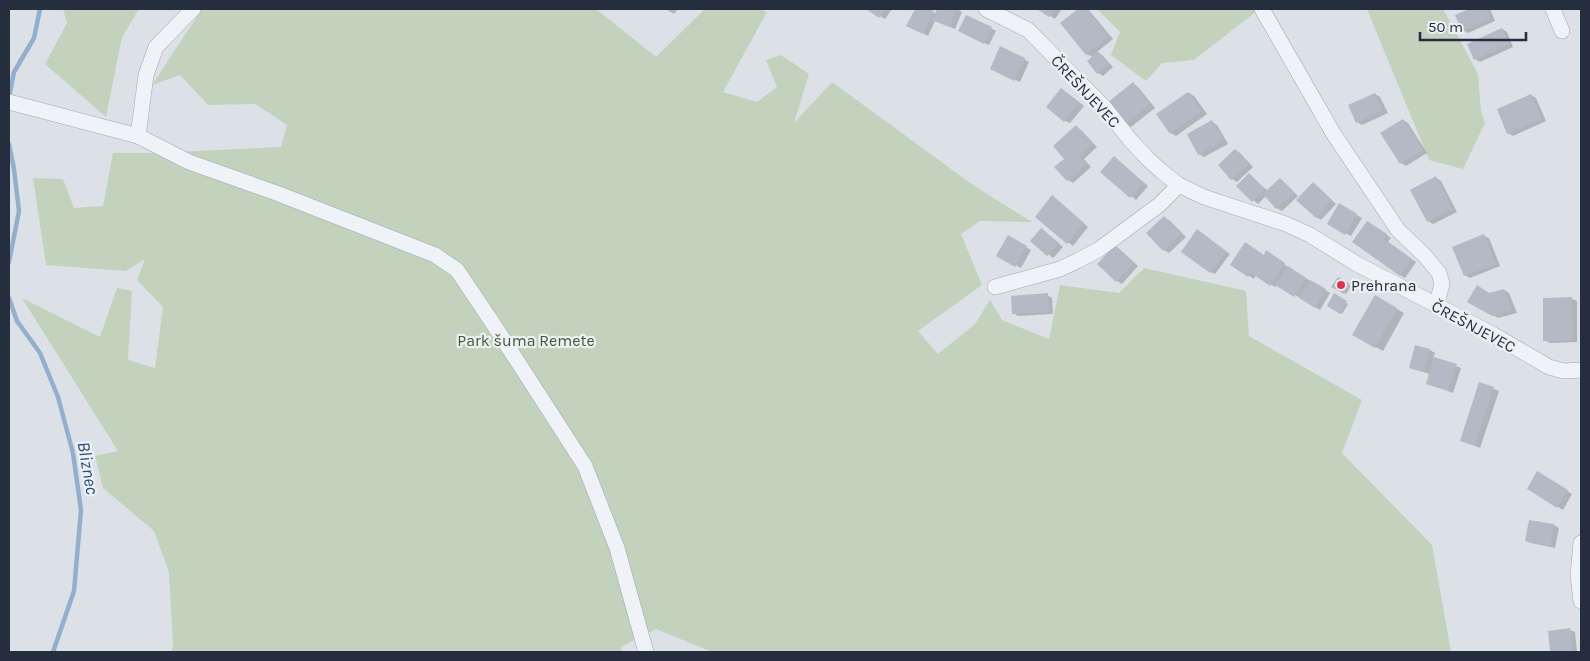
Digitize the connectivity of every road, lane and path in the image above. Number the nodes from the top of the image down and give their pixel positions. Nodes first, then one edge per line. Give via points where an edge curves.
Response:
1 (193, 9) edge
2 (986, 9) edge
3 (1262, 9) edge
4 (1552, 9) edge
5 (1562, 31) dead end
6 (12, 103) edge
7 (138, 136) junction
8 (1179, 185) junction
9 (995, 287) dead end
10 (1436, 306) junction
11 (1581, 370) edge
12 (1581, 543) edge
13 (1581, 601) edge
14 (646, 652) edge

1 - 7 street via 156,47 146,75
2 - 8 street, ČREŠNJEVEC via 1028,30 1104,107 1148,159
3 - 10 street via 1333,134 1398,230 1439,274 1442,284
4 - 5 street
6 - 7 street
7 - 14 street via 189,162 434,255 457,270 585,466 617,548
8 - 9 street via 1159,205 1098,250 1060,269
8 - 10 street, ČREŠNJEVEC via 1310,235
10 - 11 street, ČREŠNJEVEC via 1550,366 1564,371
12 - 13 street via 1578,575

